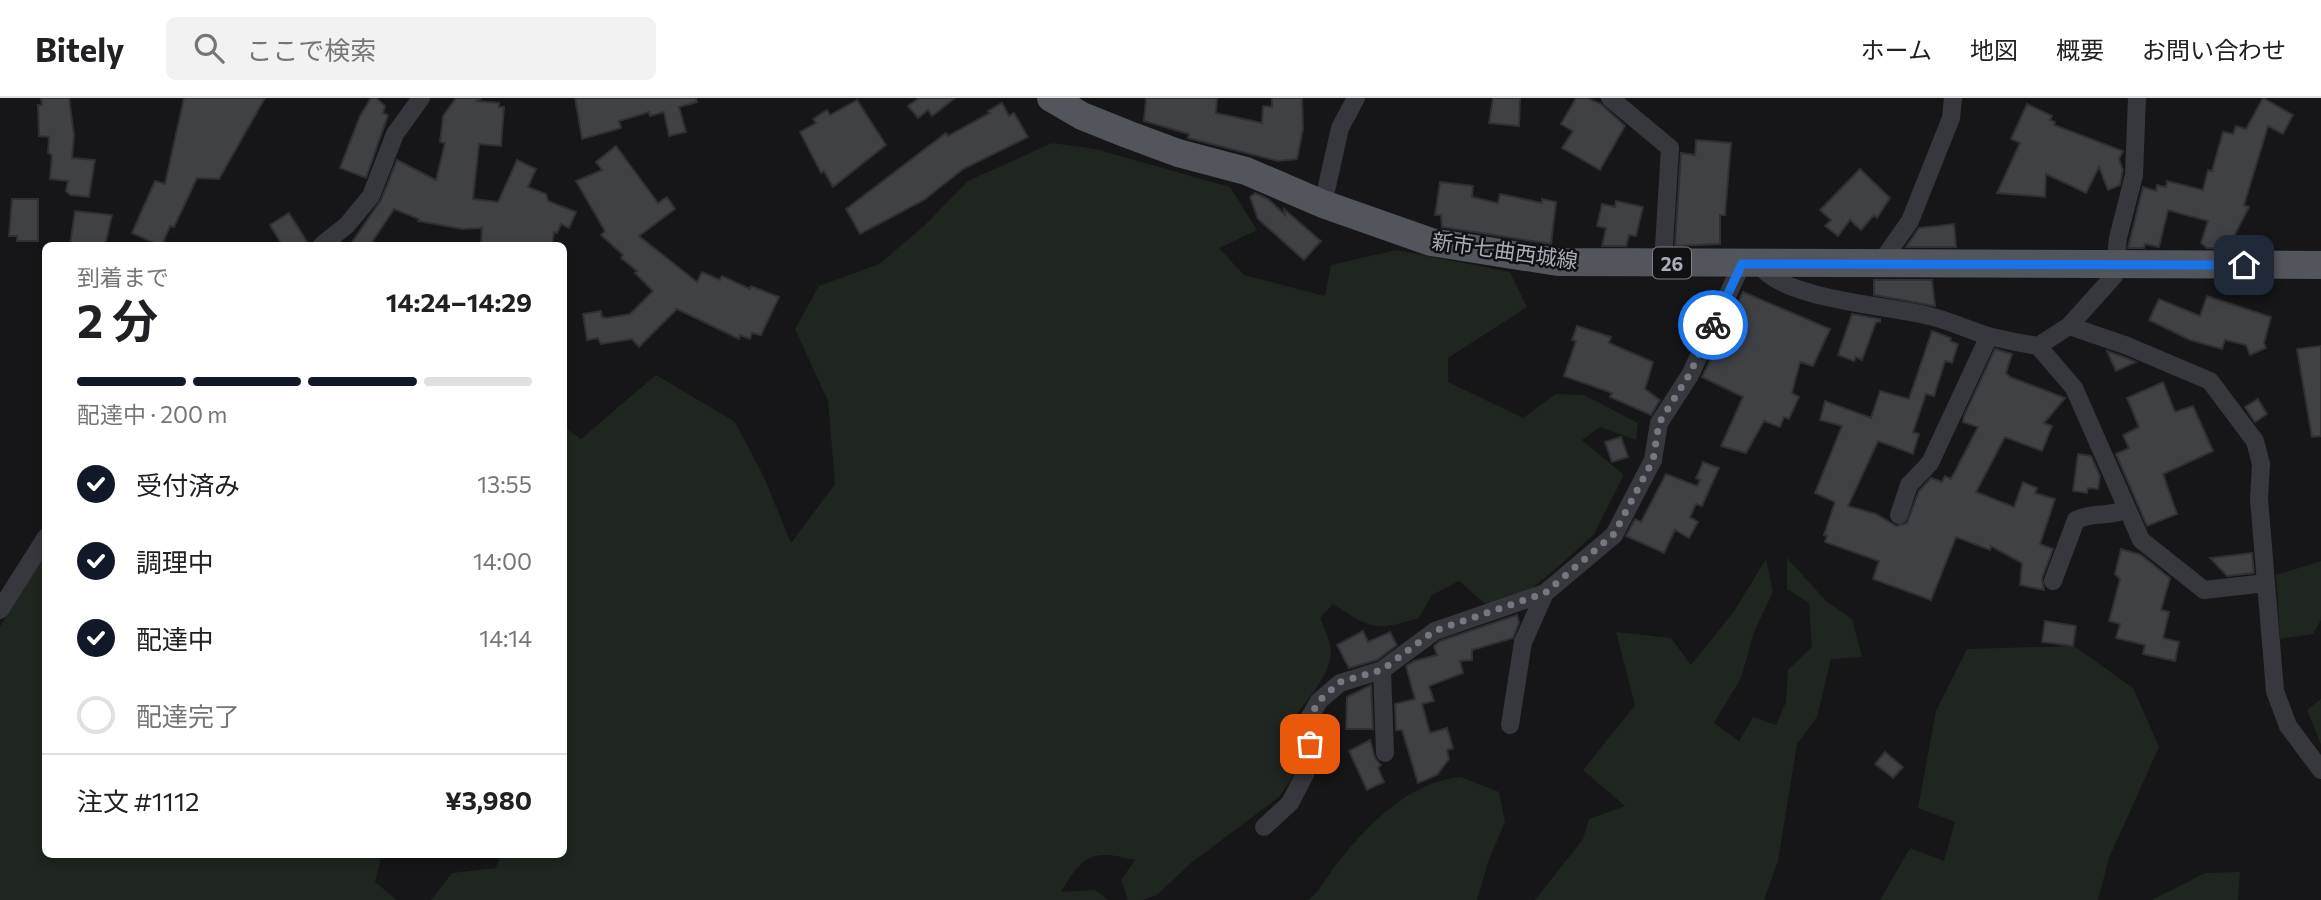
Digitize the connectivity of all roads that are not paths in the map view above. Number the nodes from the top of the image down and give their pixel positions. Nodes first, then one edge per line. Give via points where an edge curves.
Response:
1 (421, 98) edge
2 (1051, 98) edge
3 (1356, 98) edge
4 (1610, 98) edge
5 (1953, 98) edge
6 (2137, 98) edge
7 (1323, 204) junction
8 (327, 242) edge
9 (1663, 263) junction
10 (1751, 265) junction
11 (1879, 265) junction
12 (2321, 265) edge
13 (2113, 266) junction
14 (2069, 326) junction
15 (1989, 336) junction
16 (2038, 346) junction
17 (2127, 509) junction
18 (1899, 515) dead end
19 (42, 543) edge
20 (2053, 581) dead end
21 (2266, 583) junction
22 (1545, 593) junction
23 (0, 610) edge
24 (1382, 670) junction
25 (1510, 726) dead end
26 (1385, 753) dead end
27 (2321, 770) edge
28 (1264, 827) dead end

1 - 8 street via 395,134 370,196
2 - 7 main road, 新市七曲西城線 / 26 via 1104,125 1178,153 1246,171
3 - 7 street via 1340,128
4 - 9 street via 1670,148
5 - 11 street via 1951,118 1910,221
6 - 13 street via 2134,175
7 - 9 main road, 新市七曲西城線 / 26 via 1431,242 1558,262
9 - 10 main road, 新市七曲西城線 / 26
10 - 11 main road, 新市七曲西城線 / 26
10 - 15 street via 1812,293 1929,316
10 - 22 street via 1659,423 1653,460 1614,534
11 - 13 main road, 新市七曲西城線 / 26
12 - 13 main road, 新市七曲西城線 / 26
13 - 14 street via 2114,276
14 - 16 street
14 - 21 street via 2210,381 2255,441 2261,464
15 - 16 street
15 - 18 street via 1930,463 1909,485
16 - 17 street via 2074,388
17 - 20 street via 2112,516 2090,513 2076,520
17 - 21 street via 2141,540 2204,590
19 - 23 street
21 - 27 street via 2275,691 2288,726
22 - 24 street via 1434,631
22 - 25 street via 1523,642
24 - 26 street
24 - 28 street via 1340,682 1319,701 1307,722 1310,744 1305,774 1290,803

